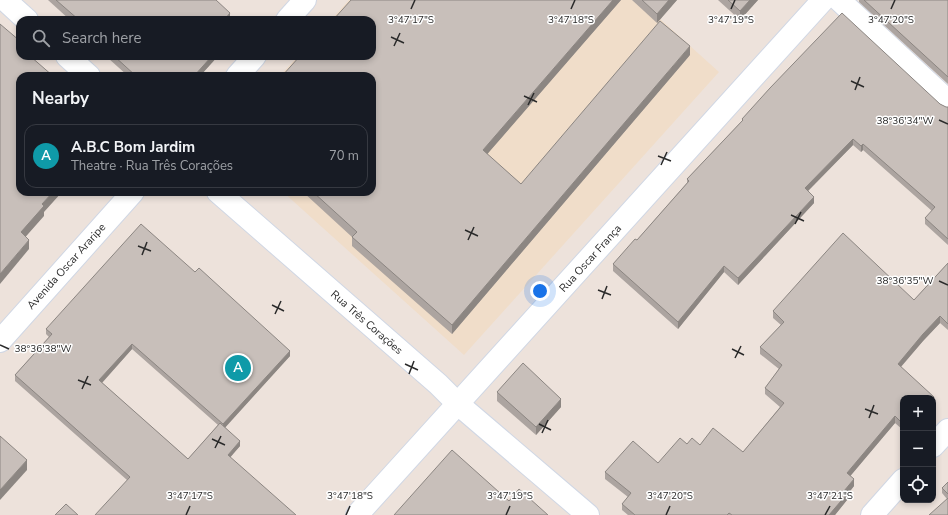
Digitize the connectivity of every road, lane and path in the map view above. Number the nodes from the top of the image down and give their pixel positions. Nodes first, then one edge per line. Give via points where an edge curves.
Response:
1 (5, 0) edge
2 (305, 0) edge
3 (822, 0) edge
4 (839, 0) edge
5 (23, 16) edge
6 (291, 16) edge
7 (71, 60) edge
8 (251, 60) edge
9 (85, 72) edge
10 (241, 72) edge
11 (948, 101) edge
12 (128, 196) edge
13 (223, 196) edge
14 (0, 341) edge
15 (458, 404) junction
16 (948, 430) edge
17 (936, 443) edge
18 (900, 483) edge
19 (357, 515) edge
20 (588, 515) edge
21 (872, 515) edge

1 - 5 street
2 - 6 street
3 - 15 street, Rua Oscar França
4 - 11 street
7 - 9 street
8 - 10 street
12 - 14 street, Avenida Oscar Araripe
13 - 15 street, Rua Três Corações
15 - 19 street, Rua Oscar França
15 - 20 street, Rua Três Corações
16 - 17 street
18 - 21 street

